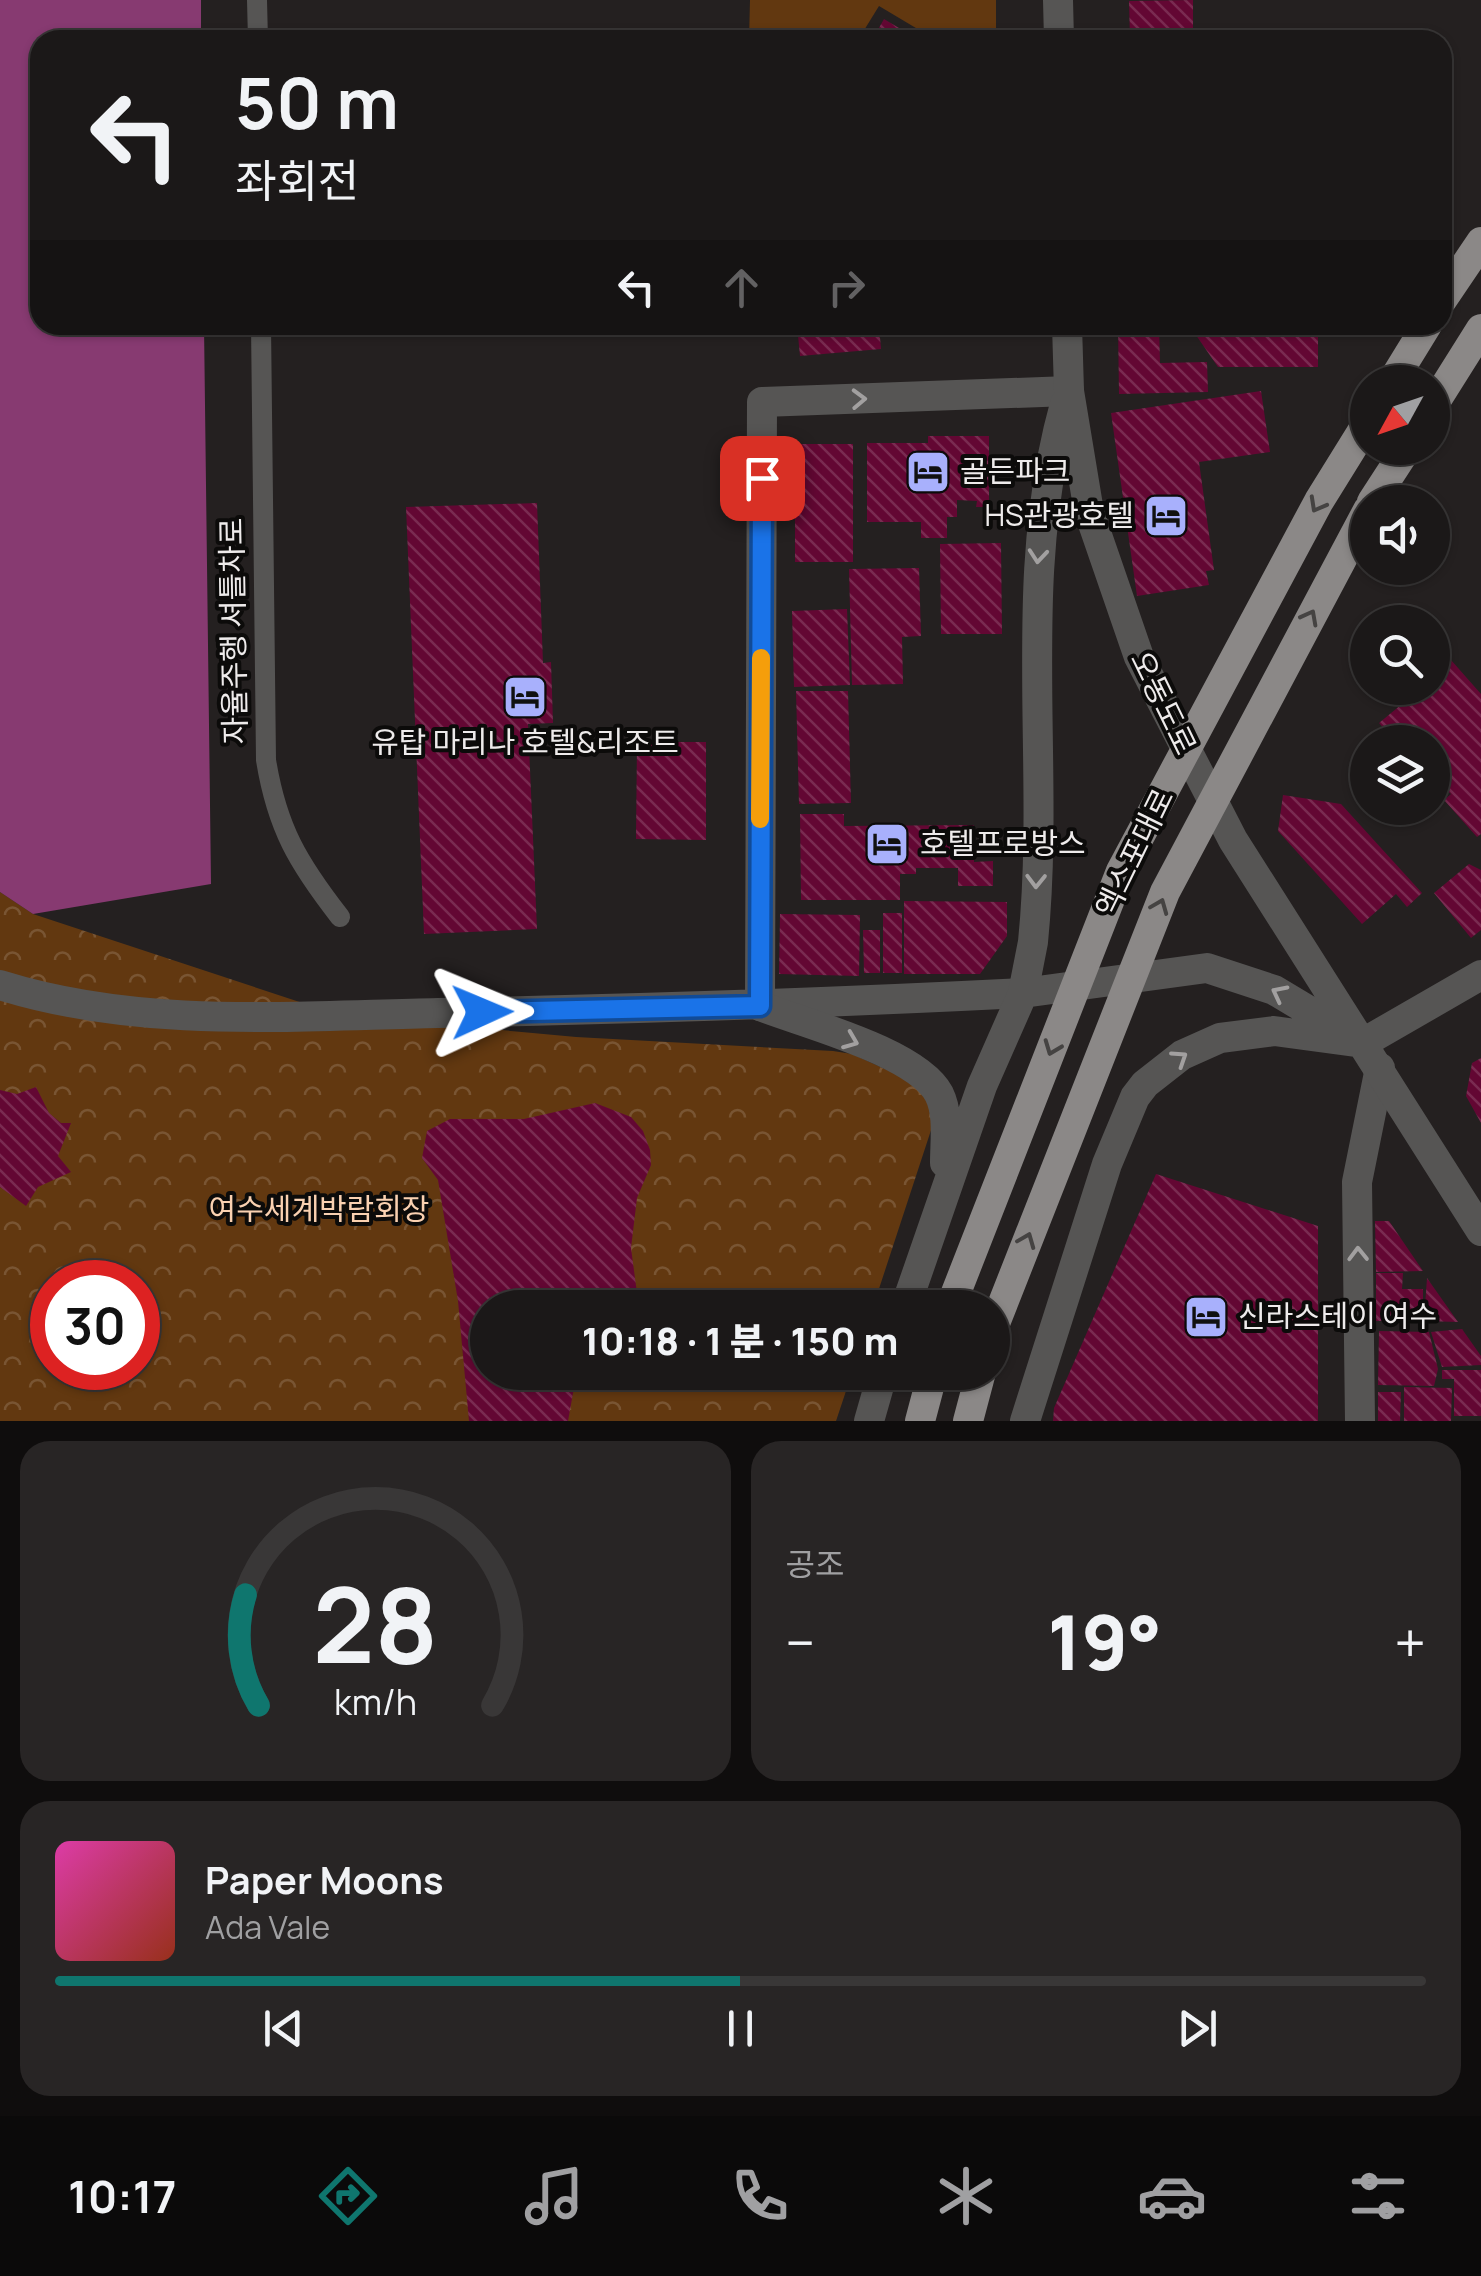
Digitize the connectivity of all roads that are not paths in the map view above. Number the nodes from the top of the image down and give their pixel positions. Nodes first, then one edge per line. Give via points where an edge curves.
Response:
1 (258, 0) edge
2 (1058, 0) edge
3 (258, 30) edge
4 (1059, 30) edge
5 (1481, 242) edge
6 (1452, 285) edge
7 (1481, 329) edge
8 (261, 335) edge
9 (1067, 335) edge
10 (1421, 335) edge
11 (1402, 365) edge
12 (1450, 378) edge
13 (1068, 392) junction
14 (1350, 450) edge
15 (1350, 544) edge
16 (340, 917) dead end
17 (1481, 974) edge
18 (0, 985) edge
19 (1023, 992) junction
20 (760, 1006) junction
21 (1363, 1043) junction
22 (1380, 1068) junction
23 (946, 1184) junction
24 (1481, 1232) edge
25 (910, 1290) edge
26 (957, 1290) edge
27 (1008, 1290) edge
28 (878, 1390) edge
29 (882, 1390) edge
30 (928, 1390) edge
31 (976, 1390) edge
32 (868, 1421) edge
33 (886, 1421) edge
34 (920, 1421) edge
35 (968, 1421) edge
36 (1025, 1421) edge
37 (1360, 1421) edge

1 - 3 lane
2 - 4 street
5 - 6 main road
7 - 12 main road
8 - 16 lane, 자율주행 셔틀차로 via 266,760 290,847
9 - 13 street, 오동도로
10 - 11 main road
13 -> 19 street via 1046,485 1036,580 1036,916
20 -> 13 street via 762,402
13 - 21 street, 오동도로 via 1089,512 1139,656 1233,840
14 -> 26 main road, 엑스포대로, bridge via 1122,872
27 -> 15 main road, 엑스포대로, bridge via 1165,892
17 - 21 street
18 - 20 street, 오동도로 via 74,1005 205,1016
19 - 20 street, 오동도로
21 -> 19 street, 오동도로 via 1274,990 1207,968
19 - 23 street
20 -> 23 street via 925,1076 944,1108
21 - 22 street, 오동도로
36 -> 21 street via 1106,1164 1145,1084 1182,1055 1220,1038 1274,1031
22 - 24 street, 오동도로
37 -> 22 street via 1357,1182
23 - 25 street
28 - 32 street
29 - 33 street
30 - 34 main road
31 - 35 main road

